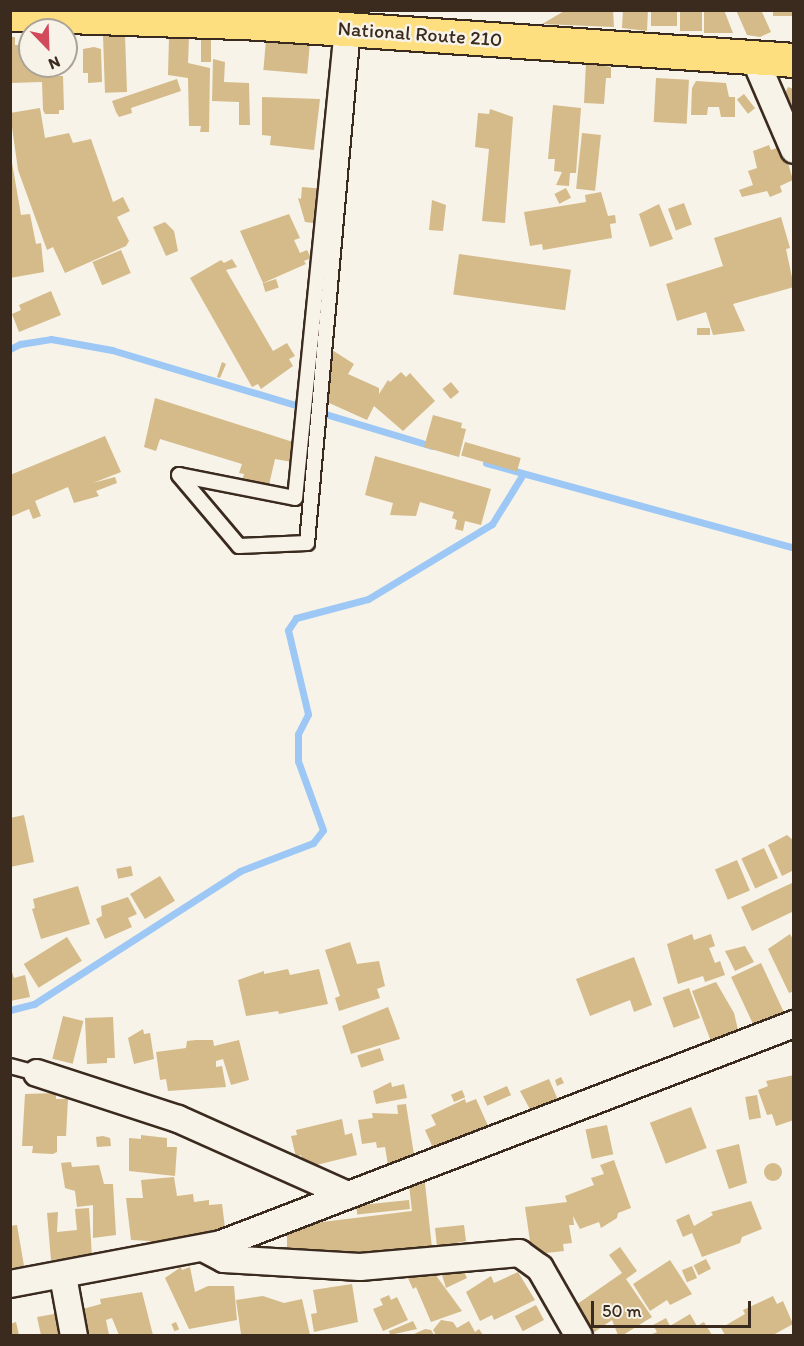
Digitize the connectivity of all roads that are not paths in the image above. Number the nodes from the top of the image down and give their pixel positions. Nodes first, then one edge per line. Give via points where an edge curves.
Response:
1 (10, 14) edge
2 (244, 16) edge
3 (347, 29) junction
4 (754, 57) junction
5 (794, 60) edge
6 (794, 150) edge
7 (794, 1024) edge
8 (10, 1066) edge
9 (37, 1073) joint
10 (348, 1195) junction
11 (205, 1249) junction
12 (63, 1276) junction
13 (10, 1284) edge
14 (74, 1335) edge
15 (579, 1335) edge

1 - 2 highway, National Route 210
2 - 3 highway, National Route 210
3 - 3 lane via 295,498 180,475 239,546 307,543
3 - 4 highway, National Route 210
4 - 5 highway, National Route 210
4 - 6 street
7 - 10 street
8 - 9 lane
9 - 10 street via 178,1119
10 - 11 street
11 - 12 street
11 - 15 street via 224,1259 360,1267 519,1253 540,1268
12 - 13 street
12 - 14 street

